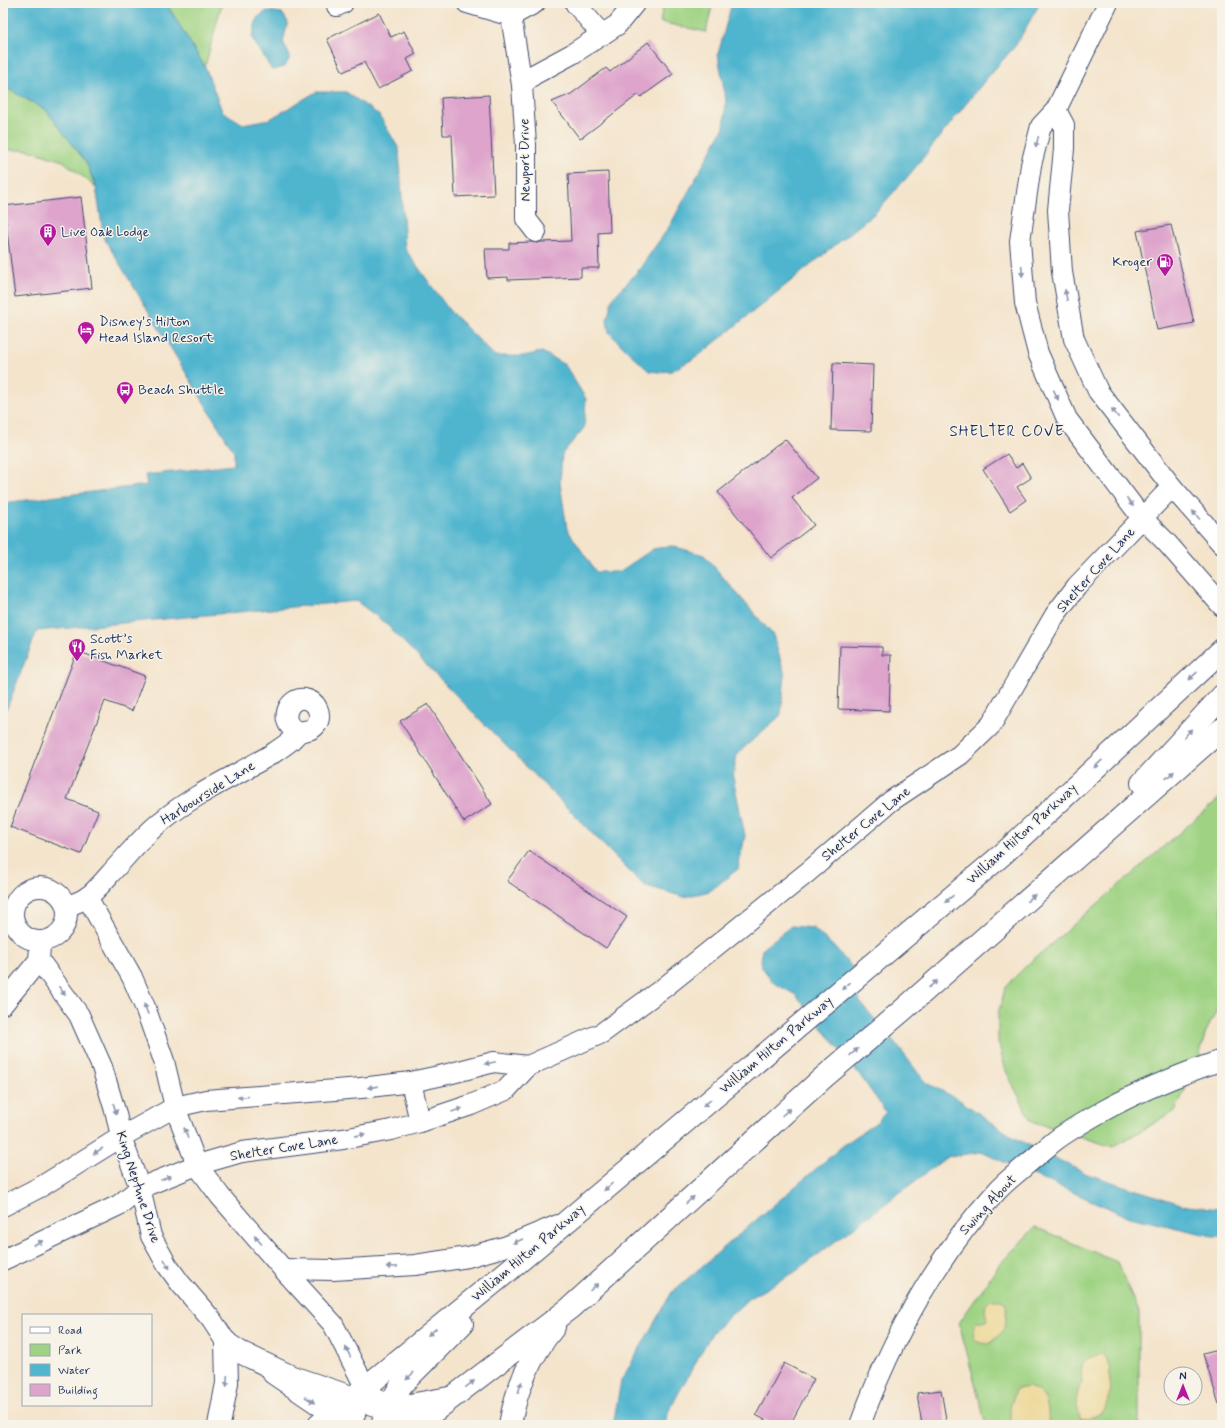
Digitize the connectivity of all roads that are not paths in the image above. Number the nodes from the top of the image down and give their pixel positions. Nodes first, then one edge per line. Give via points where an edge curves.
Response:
1 (467, 3) edge
2 (535, 3) edge
3 (575, 3) edge
4 (635, 3) edge
5 (1108, 3) edge
6 (511, 16) junction
7 (602, 35) junction
8 (522, 85) junction
9 (1056, 110) junction
10 (536, 232) dead end
11 (1172, 487) junction
12 (1142, 518) junction
13 (1222, 544) edge
14 (1222, 606) edge
15 (1222, 650) edge
16 (1222, 696) edge
17 (1222, 729) edge
18 (300, 732) dead end
19 (1067, 866) junction
20 (87, 897) junction
21 (67, 907) junction
22 (40, 951) junction
23 (3, 1004) edge
24 (1222, 1060) edge
25 (528, 1066) junction
26 (412, 1082) junction
27 (175, 1106) junction
28 (420, 1122) junction
29 (121, 1137) junction
30 (197, 1165) junction
31 (140, 1188) junction
32 (3, 1206) edge
33 (567, 1221) junction
34 (3, 1260) edge
35 (283, 1269) junction
36 (570, 1308) junction
37 (235, 1348) junction
38 (359, 1395) junction
39 (452, 1398) junction
40 (385, 1417) edge
41 (335, 1422) edge
42 (219, 1425) edge
43 (404, 1425) edge
44 (416, 1425) edge
45 (510, 1425) edge
46 (860, 1425) edge

1 - 6 street
2 - 6 street
3 - 7 street
4 - 7 street via 617,25
5 - 9 street, Shelter Cove Lane
6 - 8 street, Newport Drive
7 - 8 street via 534,75
8 - 10 street, Newport Drive via 526,145 526,219
11 -> 9 street via 1098,391 1074,339 1062,272 1058,210 1064,125
9 -> 12 street, Shelter Cove Lane via 1041,126 1031,165 1020,241 1024,303 1038,353 1067,419
11 - 12 street, Shelter Cove Lane
13 -> 11 street
12 - 14 street, Shelter Cove Lane
12 - 25 street, Shelter Cove Lane via 1077,586 1055,615 991,724 960,755 891,801 808,872 666,986 602,1033
15 -> 33 highway, William Hilton Parkway via 1003,854
19 -> 16 highway
19 -> 17 highway
18 - 20 street, Harbourside Lane via 271,754 175,810 158,823
36 -> 19 highway via 824,1077
20 - 21 street, Harbourside Lane
27 -> 20 street via 164,1061 132,977
21 - 22 street via 68,917 65,926
21 - 22 street via 62,897 54,890 43,886 22,893 15,902 14,923 20,933
22 - 23 street
22 -> 29 street, King Neptune Drive via 79,1015 102,1067
24 - 46 street, Swing About via 1153,1086 1081,1123 1048,1147 998,1190 961,1233 930,1278 903,1326
25 -> 26 street via 494,1062
28 -> 25 street, Shelter Cove Lane via 506,1090
26 -> 27 street via 206,1100
26 - 28 street
27 - 29 street
30 -> 27 street
30 -> 28 street, Shelter Cove Lane via 242,1152 343,1139
29 - 31 street, King Neptune Drive
29 -> 32 street via 42,1186
31 -> 30 street, Shelter Cove Lane
35 -> 30 street via 220,1196
34 -> 31 street, Shelter Cove Lane via 119,1205
31 -> 37 street, King Neptune Drive via 151,1236 167,1265
33 -> 35 street via 507,1246 468,1257 415,1265 333,1270
33 -> 38 highway, William Hilton Parkway
33 -> 40 highway via 402,1384
38 -> 35 street via 333,1324
39 -> 36 highway
45 -> 36 highway via 522,1380 550,1333
37 - 38 highway via 292,1377
37 -> 41 street, King Neptune Drive
37 -> 42 highway
38 - 40 highway
38 - 41 highway, William Hilton Parkway
39 - 40 highway
39 - 44 highway
40 - 43 street

